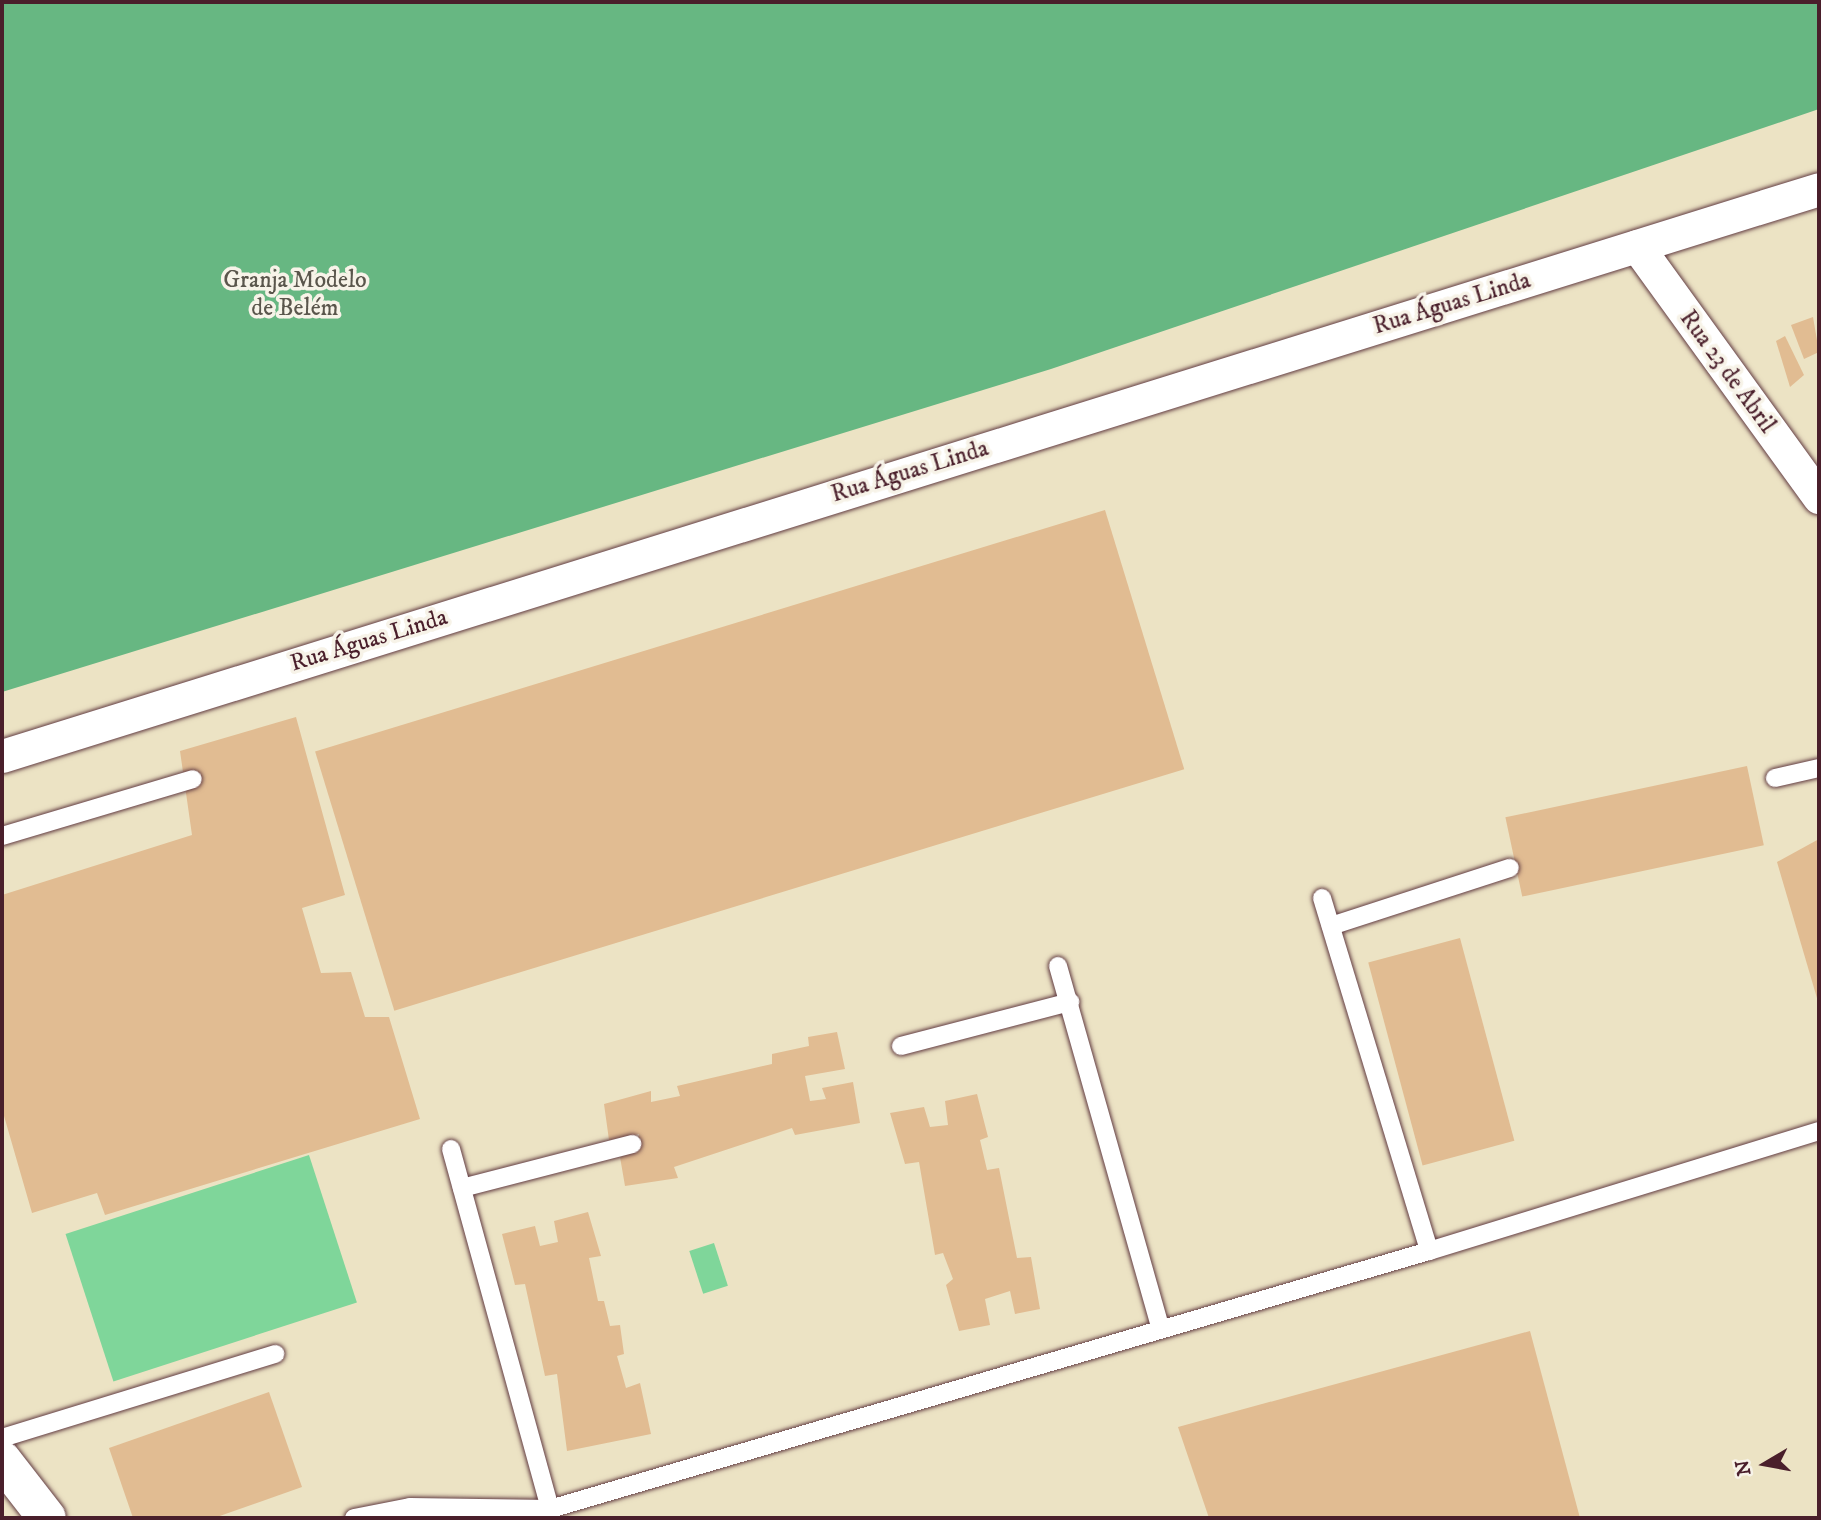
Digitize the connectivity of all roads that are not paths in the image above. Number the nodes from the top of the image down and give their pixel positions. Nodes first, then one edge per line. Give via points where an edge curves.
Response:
1 (1819, 189) edge
2 (1637, 246) junction
3 (1819, 498) edge
4 (2, 756) edge
5 (1819, 768) edge
6 (1775, 778) dead end
7 (193, 779) dead end
8 (2, 836) edge
9 (1510, 868) dead end
10 (1322, 898) dead end
11 (1331, 926) junction
12 (1058, 966) dead end
13 (1070, 1002) junction
14 (901, 1046) dead end
15 (1819, 1131) edge
16 (632, 1144) dead end
17 (451, 1149) dead end
18 (462, 1188) junction
19 (1429, 1251) junction
20 (1161, 1329) junction
21 (275, 1354) dead end
22 (2, 1438) edge
23 (2, 1460) edge
24 (542, 1514) edge
25 (47, 1518) edge
26 (354, 1518) edge

1 - 2 street, Rua Águas Linda
2 - 3 street, Rua 23 de Abril
2 - 4 street, Rua Águas Linda
5 - 6 lane
7 - 8 lane
9 - 11 lane
10 - 11 lane
11 - 19 lane
12 - 13 lane
13 - 14 lane
13 - 20 lane
15 - 19 lane
16 - 18 lane
17 - 18 lane
18 - 24 lane
19 - 20 lane
20 - 24 lane
21 - 22 lane
23 - 25 highway
24 - 26 lane via 410,1507

